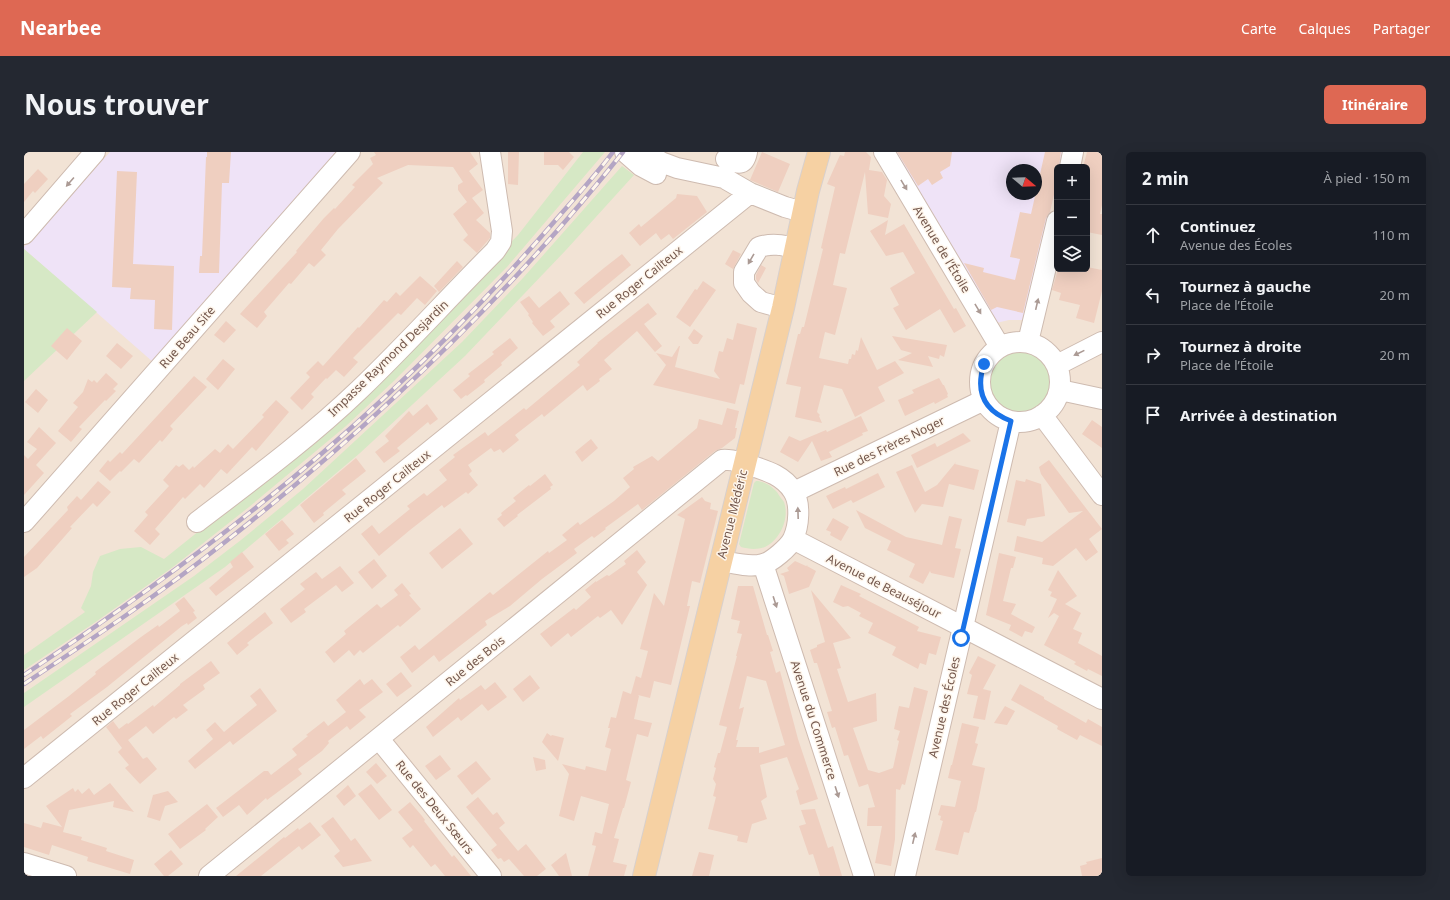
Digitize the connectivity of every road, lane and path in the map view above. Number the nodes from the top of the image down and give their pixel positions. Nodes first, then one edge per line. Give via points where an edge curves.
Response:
1 (95, 152) edge
2 (350, 152) edge
3 (490, 152) edge
4 (625, 152) edge
5 (747, 152) edge
6 (819, 152) edge
7 (884, 152) edge
8 (1073, 152) edge
9 (727, 155) edge
10 (646, 158) edge
11 (1071, 164) edge
12 (724, 178) junction
13 (750, 193) junction
14 (803, 212) junction
15 (1054, 233) edge
16 (24, 234) edge
17 (796, 248) junction
18 (783, 308) junction
19 (1028, 342) junction
20 (1102, 342) edge
21 (1000, 347) junction
22 (1056, 365) junction
23 (1060, 390) junction
24 (984, 400) junction
25 (1102, 400) edge
26 (1042, 416) junction
27 (1011, 421) junction
28 (745, 464) junction
29 (794, 492) junction
30 (1102, 495) edge
31 (24, 522) edge
32 (197, 522) dead end
33 (793, 539) junction
34 (721, 561) junction
35 (764, 564) junction
36 (963, 627) junction
37 (1102, 700) edge
38 (379, 738) junction
39 (24, 778) edge
40 (24, 863) edge
41 (66, 876) edge
42 (209, 876) edge
43 (491, 876) edge
44 (644, 876) edge
45 (864, 876) edge
46 (905, 876) edge

1 -> 16 street
2 - 31 street, Rue Beau Site
3 - 32 street, Impasse Raymond Desjardin via 502,231 501,242 495,250 359,390 282,457
4 - 10 street
5 - 9 street via 745,160 738,163
6 - 14 main road, Avenue Médéric
7 -> 21 street, Avenue de l’Étoile
8 - 11 street
9 - 12 street
10 - 12 street via 676,168
10 - 13 street via 652,173 675,181
12 - 13 street
13 - 14 street
13 - 39 street, Rue Roger Cailteux
14 - 17 main road, Avenue Médéric
19 -> 15 street
17 - 18 main road, Avenue Médéric
17 -> 18 street via 780,244 758,247 744,272 744,283 750,293 761,302
18 - 28 main road, Avenue Médéric
19 - 21 street via 1009,343
19 - 22 street via 1040,346 1050,354
20 -> 22 street
21 - 24 street via 984,364 980,376
22 - 23 street via 1060,377
23 - 25 street
23 - 26 street via 1050,409
24 - 27 street via 991,410
24 - 29 street, Rue des Frères Noger
26 - 27 street via 1027,421
26 - 30 street
27 - 36 street, Avenue des Écoles
28 - 29 street, Rue des Bois via 771,472 784,480
28 - 34 main road, Avenue Médéric
28 - 38 street, Rue des Bois via 730,459 722,460
33 -> 29 street via 798,518
33 - 35 street via 784,550
33 - 36 street, Avenue de Beauséjour
34 - 35 street
34 - 44 main road, Avenue Médéric
35 -> 45 street, Avenue du Commerce
36 - 37 street, Avenue de Beauséjour
46 -> 36 street, Avenue des Écoles
38 - 42 street, Rue des Bois
38 - 43 street, Rue des Deux Sœurs
40 - 41 street

